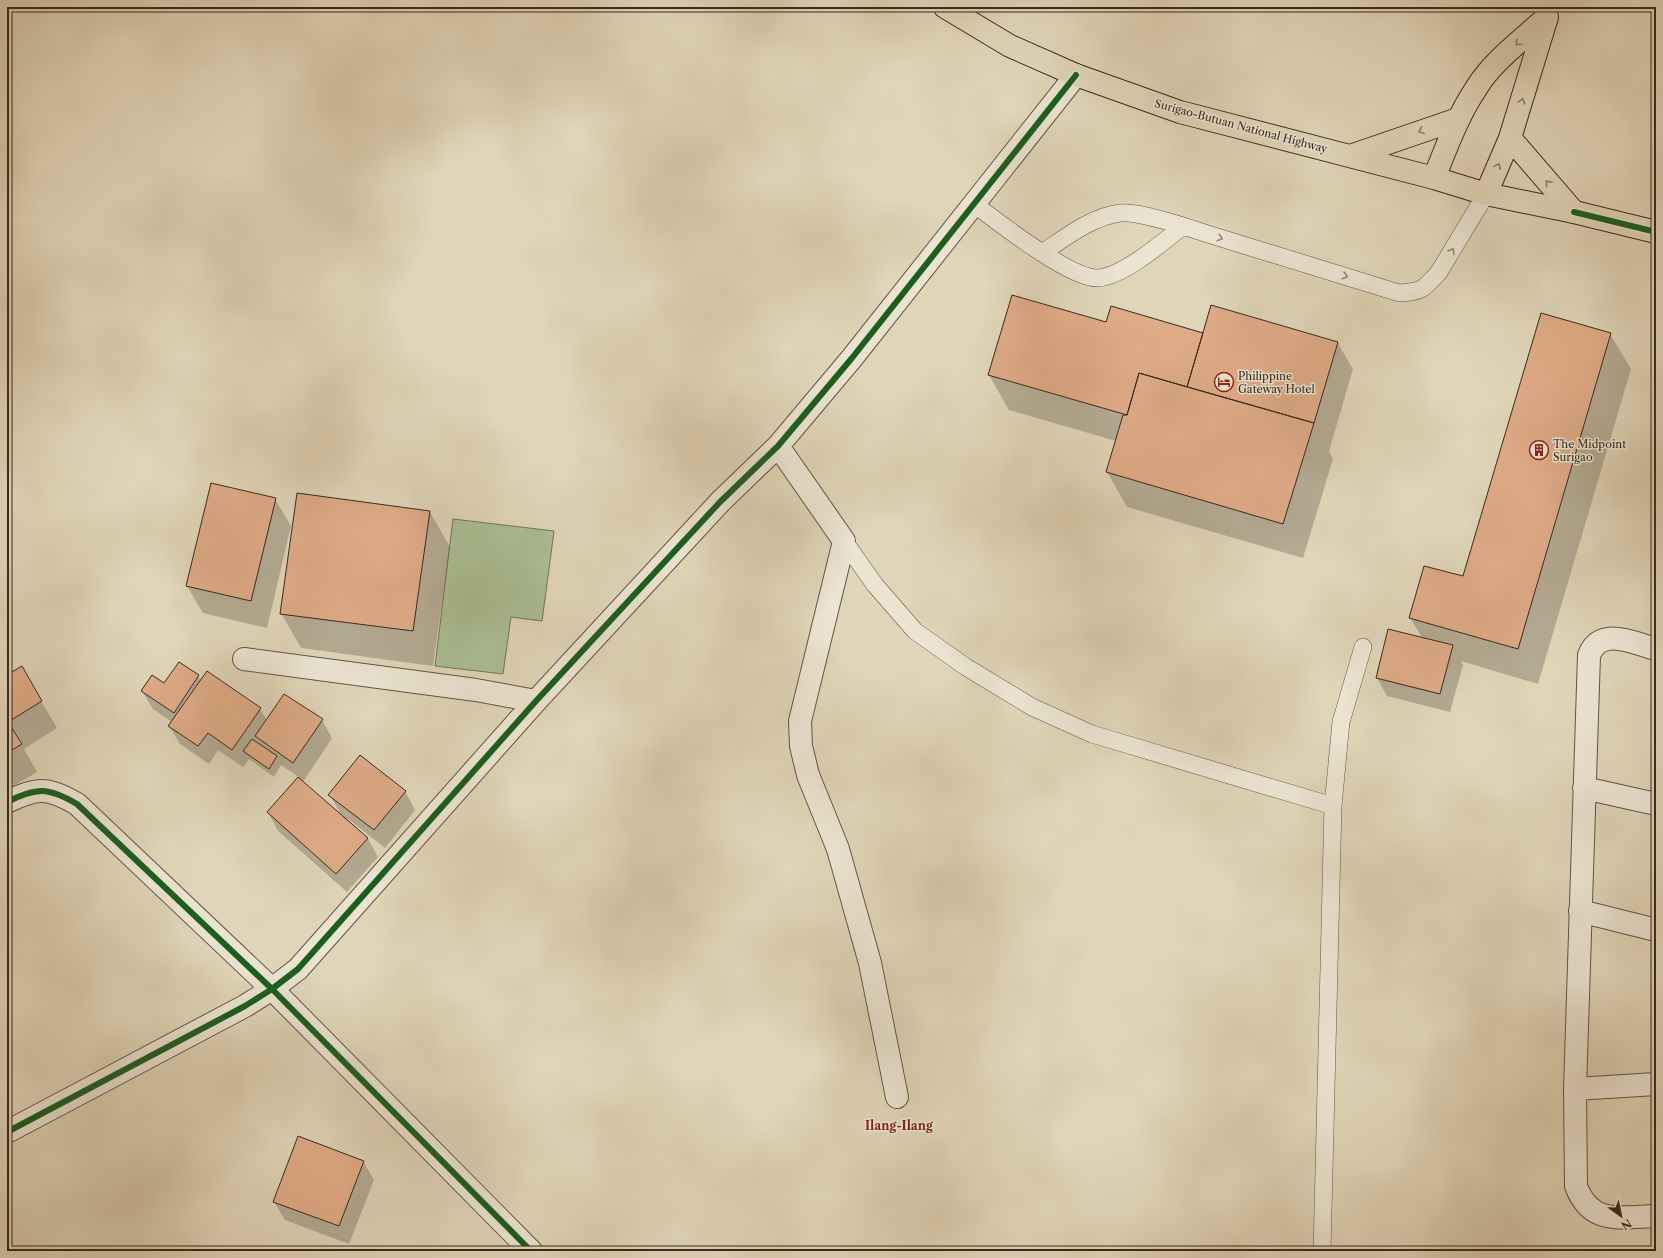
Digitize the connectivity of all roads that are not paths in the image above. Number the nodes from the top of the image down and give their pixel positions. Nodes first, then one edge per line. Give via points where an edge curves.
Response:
1 (946, 7) edge
2 (1550, 12) edge
3 (1076, 75) junction
4 (1458, 118) junction
5 (1510, 138) junction
6 (1350, 156) junction
7 (1434, 178) junction
8 (1486, 194) junction
9 (974, 204) junction
10 (1574, 212) junction
11 (1183, 226) junction
12 (1656, 232) edge
13 (1042, 253) junction
14 (778, 446) junction
15 (844, 541) junction
16 (1362, 647) dead end
17 (1656, 649) edge
18 (244, 659) dead end
19 (536, 701) junction
20 (1584, 788) junction
21 (7, 802) edge
22 (1656, 804) edge
23 (1333, 806) junction
24 (1580, 911) junction
25 (1656, 930) edge
26 (272, 989) junction
27 (1656, 1084) edge
28 (1575, 1089) junction
29 (897, 1097) dead end
30 (7, 1132) edge
31 (1656, 1216) edge
32 (531, 1251) edge
33 (1322, 1251) edge

1 - 3 main road, Surigao-Butuan National Highway via 1010,46
2 -> 4 main road via 1478,85
5 -> 2 main road
3 - 6 main road, Surigao-Butuan National Highway via 1180,112
3 - 9 street
4 -> 6 main road
4 - 7 main road
8 -> 5 main road
10 -> 5 main road
6 - 7 main road, Surigao-Butuan National Highway
7 - 8 main road, Surigao-Butuan National Highway
8 - 10 main road, Surigao-Butuan National Highway
11 -> 8 lane via 1399,293 1416,292 1430,283 1439,272
9 - 13 lane
9 - 14 street via 852,358
10 - 12 main road, Surigao-Butuan National Highway
11 - 13 lane via 1120,213 1091,222
11 - 13 lane via 1147,255 1098,278 1081,275
14 - 15 street
14 - 19 street via 720,502
15 - 23 lane via 875,585 915,630 966,667 1032,707 1092,734
15 - 29 street via 800,721 801,746 808,775 838,849 854,903 870,963
16 - 23 lane via 1340,722
17 - 20 street via 1613,638 1605,638 1592,647 1589,655
18 - 19 street via 476,690
19 - 26 street via 323,942 298,969
20 - 22 street
20 - 24 street
21 - 26 street via 41,790 61,794 77,804
23 - 33 lane
24 - 25 street
24 - 28 street
26 - 30 street via 245,1006
26 - 32 street
27 - 28 street
28 - 31 street via 1576,1186 1580,1196 1588,1207 1608,1218

